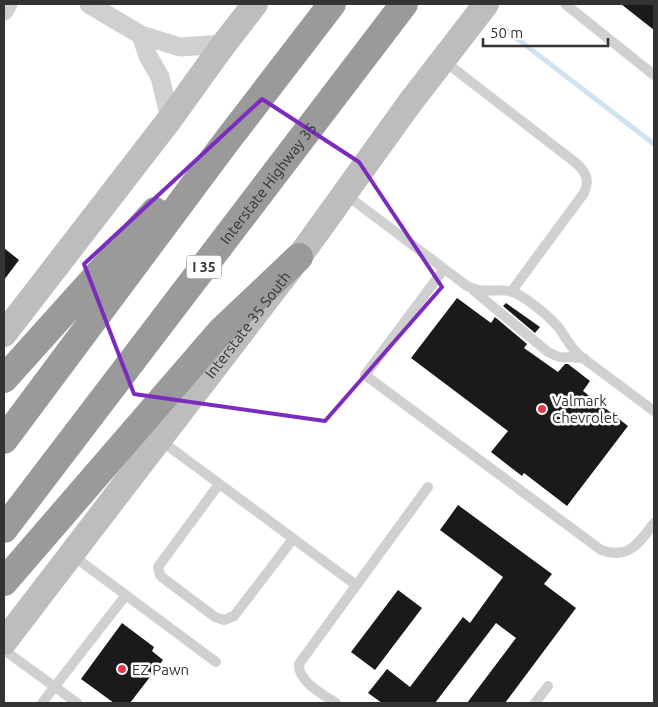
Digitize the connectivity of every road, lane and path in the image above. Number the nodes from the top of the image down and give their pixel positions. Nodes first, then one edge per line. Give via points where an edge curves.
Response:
1 (8, 4) edge
2 (89, 4) edge
3 (255, 4) edge
4 (332, 4) edge
5 (404, 4) edge
6 (486, 4) edge
7 (566, 4) edge
8 (4, 11) edge
9 (141, 35) junction
10 (224, 44) junction
11 (443, 60) junction
12 (654, 75) edge
13 (170, 119) junction
14 (226, 142) junction
15 (344, 194) junction
16 (299, 257) junction
17 (444, 268) junction
18 (467, 286) junction
19 (511, 292) junction
20 (4, 334) edge
21 (584, 358) junction
22 (4, 380) edge
23 (654, 411) edge
24 (4, 440) edge
25 (160, 440) junction
26 (219, 484) junction
27 (428, 487) dead end
28 (654, 523) edge
29 (4, 529) edge
30 (293, 539) junction
31 (71, 554) junction
32 (4, 582) edge
33 (356, 585) junction
34 (126, 595) junction
35 (4, 642) edge
36 (4, 650) edge
37 (216, 662) dead end
38 (548, 686) dead end
39 (55, 687) junction
40 (42, 703) edge
41 (76, 703) edge
42 (336, 703) edge
43 (535, 703) edge

1 - 8 street
2 - 9 street
3 - 10 main road
4 - 14 highway
5 - 29 highway, Interstate Highway 35 / I 35
6 - 11 main road, Interstate 35 South
7 - 12 lane
9 - 10 street via 180,47
9 - 13 street via 160,77
10 - 13 main road
11 - 15 main road, Interstate 35 South
11 - 19 lane via 576,163 588,182 584,193
13 - 20 main road
14 - 22 highway via 180,184
14 - 24 highway
15 - 16 main road, Interstate 35 South
15 - 17 lane
16 - 25 main road, Interstate 35 South
16 - 32 highway via 220,330
17 - 18 lane
17 - 28 lane via 365,375 601,550 620,553 633,548
18 - 19 lane via 479,291
18 - 21 lane via 548,352 559,357
19 - 21 lane via 551,319 571,347
21 - 23 lane
25 - 26 lane
25 - 31 main road, Interstate 35 South
26 - 30 lane
26 - 30 lane via 158,567 163,578 215,617 224,620 234,616
27 - 33 lane
30 - 33 lane
31 - 34 lane
31 - 35 main road, Interstate 35 South
33 - 42 lane via 299,664 304,678
34 - 37 lane
34 - 39 lane
36 - 39 lane
38 - 43 lane
39 - 40 lane
39 - 41 lane

